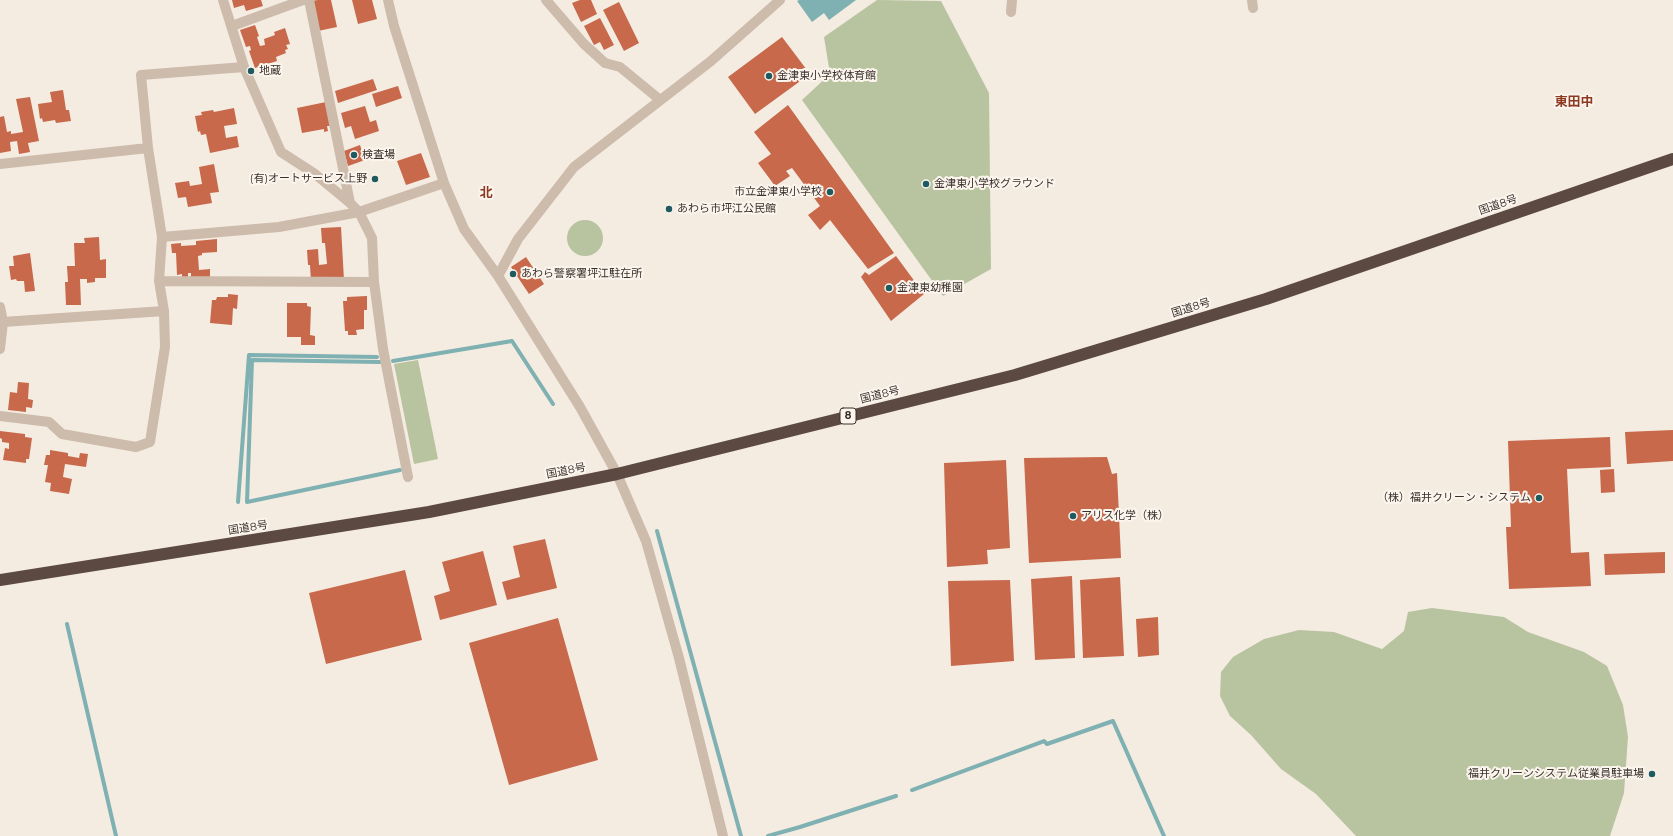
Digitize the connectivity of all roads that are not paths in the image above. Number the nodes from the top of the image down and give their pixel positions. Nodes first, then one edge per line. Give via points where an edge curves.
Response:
1 (223, 0) edge
2 (303, 0) edge
3 (309, 0) edge
4 (388, 0) edge
5 (546, 0) edge
6 (780, 0) edge
7 (1012, 0) edge
8 (1011, 12) dead end
9 (232, 26) junction
10 (244, 67) junction
11 (659, 100) junction
12 (148, 148) junction
13 (1673, 158) edge
14 (0, 164) edge
15 (444, 183) junction
16 (350, 204) junction
17 (359, 212) junction
18 (162, 236) junction
19 (498, 276) junction
20 (159, 281) junction
21 (374, 282) junction
22 (0, 307) edge
23 (164, 311) junction
24 (3, 322) junction
25 (0, 349) edge
26 (0, 416) edge
27 (617, 474) junction
28 (408, 477) dead end
29 (0, 580) edge
30 (723, 836) edge

1 - 9 street
2 - 9 street
3 - 16 street
4 - 15 street
5 - 11 street via 589,49 605,62 620,67
6 - 11 street via 710,61
7 - 8 street
9 - 10 street
10 - 12 street via 141,75
10 - 16 street via 281,152 315,174
11 - 19 street via 574,167 518,239
12 - 14 street
12 - 18 street
13 - 27 highway, 国道8号 / 8 via 1266,299 1015,375
15 - 17 street
15 - 19 street via 464,229
16 - 17 street
17 - 18 street via 279,227
17 - 21 street via 372,238
18 - 20 street
19 - 27 street via 580,407
20 - 21 street
20 - 23 street
21 - 28 street via 383,349
22 - 24 street
23 - 24 street
23 - 26 street via 165,347 150,442 136,446 62,434 49,422
24 - 25 street
27 - 29 highway, 国道8号 / 8 via 429,512
27 - 30 street via 646,541 679,658

